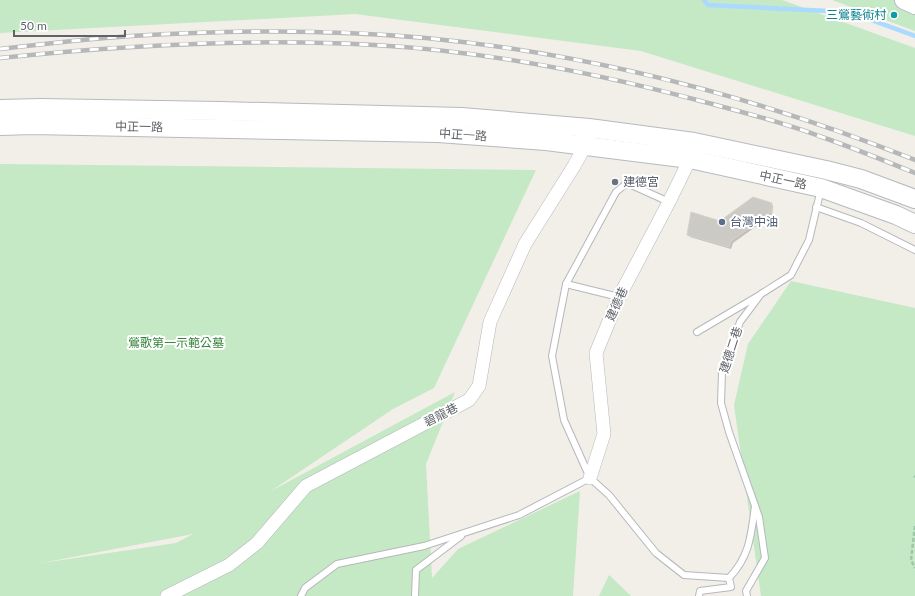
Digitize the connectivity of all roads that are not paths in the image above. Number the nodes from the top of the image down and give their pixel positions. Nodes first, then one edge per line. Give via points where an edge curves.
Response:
1 (904, 0) edge
2 (915, 5) edge
3 (0, 109) edge
4 (0, 126) edge
5 (589, 128) junction
6 (694, 142) junction
7 (585, 146) junction
8 (690, 160) junction
9 (823, 179) junction
10 (915, 200) edge
11 (670, 202) junction
12 (816, 207) junction
13 (915, 224) edge
14 (915, 250) edge
15 (566, 284) junction
16 (761, 294) junction
17 (619, 297) junction
18 (697, 332) dead end
19 (590, 478) junction
20 (755, 506) junction
21 (465, 532) junction
22 (730, 578) junction
23 (167, 596) edge
24 (301, 596) edge
25 (415, 596) edge
26 (699, 596) edge
27 (747, 596) edge

1 - 2 main road
3 - 5 main road, 中正一路 via 204,110 462,117
4 - 7 main road, 中正一路 via 438,133
5 - 6 main road, 中正一路
5 - 7 street, 碧龍巷
6 - 8 street, 建德巷
6 - 9 main road, 中正一路
7 - 8 main road, 中正一路
7 - 23 street, 碧龍巷 via 525,244 490,322 479,386 469,400 306,486 257,543 229,565
8 - 9 main road, 中正一路
8 - 11 street, 建德巷
9 - 10 main road, 中正一路 via 861,179
9 - 12 lane, 建德二巷
9 - 13 main road, 中正一路
11 - 15 lane via 626,183 616,192
11 - 17 street, 建德巷
12 - 14 lane via 861,223
12 - 16 lane, 建德二巷 via 809,240 791,275
15 - 17 lane
15 - 19 lane via 552,356 564,420
16 - 18 lane
16 - 20 lane, 建德二巷 via 740,322 722,372 721,403
17 - 19 street, 建德巷 via 596,353 604,434
19 - 21 lane via 519,515
19 - 22 lane via 609,496 656,553 684,575
20 - 22 lane via 750,542 740,567
20 - 27 lane, 建德二巷 via 765,558 746,591
21 - 24 lane via 424,546 338,564 305,588
21 - 25 lane via 416,570
22 - 26 lane via 731,587 700,591

